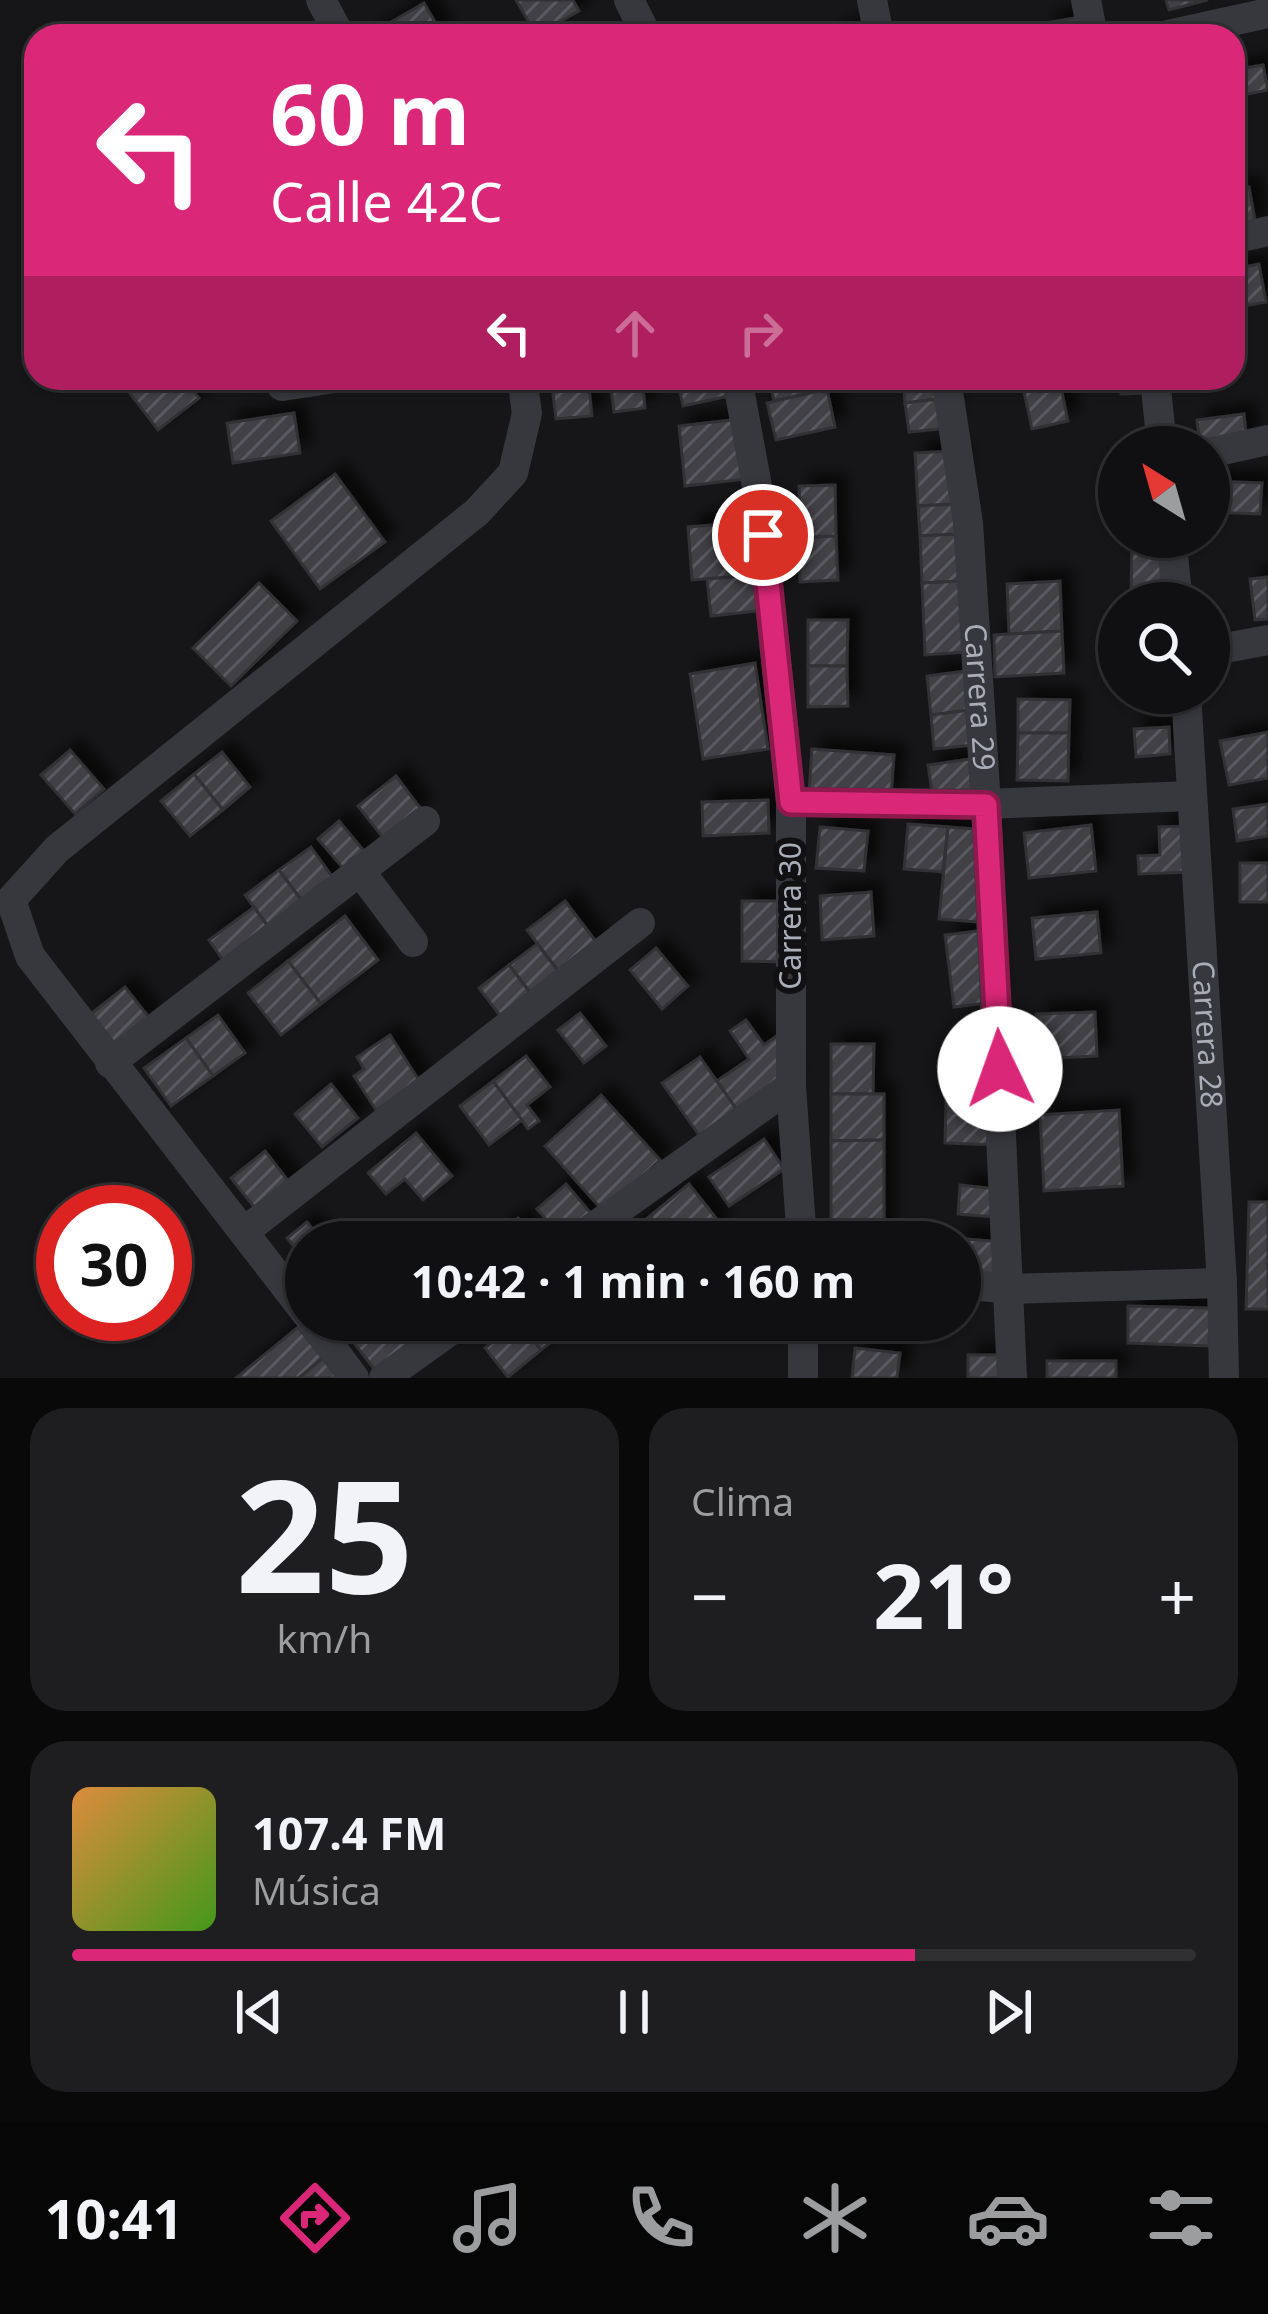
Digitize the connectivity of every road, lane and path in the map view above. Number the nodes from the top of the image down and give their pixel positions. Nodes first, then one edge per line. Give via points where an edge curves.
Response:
1 (1268, 13) edge
2 (1218, 24) edge
3 (523, 390) edge
4 (739, 390) edge
5 (948, 390) edge
6 (1156, 390) edge
7 (1160, 426) edge
8 (1268, 440) edge
9 (1230, 448) edge
10 (1268, 640) edge
11 (1230, 647) edge
12 (1187, 714) edge
13 (1192, 796) junction
14 (791, 802) junction
15 (986, 805) junction
16 (425, 820) dead end
17 (359, 871) junction
18 (640, 923) dead end
19 (413, 942) dead end
20 (110, 1063) junction
21 (791, 1086) junction
22 (602, 1221) edge
23 (801, 1221) edge
24 (245, 1231) junction
25 (1222, 1283) junction
26 (285, 1285) edge
27 (981, 1286) edge
28 (1011, 1289) junction
29 (327, 1341) edge
30 (436, 1341) edge
31 (803, 1341) edge
32 (354, 1378) edge
33 (384, 1378) edge
34 (803, 1378) edge
35 (1012, 1378) edge
36 (1224, 1378) edge

1 - 2 street
3 - 20 street via 513,473 477,512 57,849 11,900 30,956
4 - 14 street, Carrera 30 via 758,490
5 - 15 street, Carrera 29 via 968,523
6 - 7 street
8 - 9 street
10 - 11 street
12 - 13 street, Carrera 28
13 - 15 street
13 - 25 street, Carrera 28
14 - 15 street
14 - 21 street, Carrera 30
15 - 28 street, Carrera 29
16 - 17 street
17 - 19 street
17 - 20 street
18 - 24 street
20 - 24 street
21 - 22 street
21 - 23 street, Carrera 30
24 - 26 street
25 - 28 street
25 - 36 street, Carrera 28
27 - 28 street
28 - 35 street, Carrera 29
29 - 32 street
30 - 33 street
31 - 34 street

